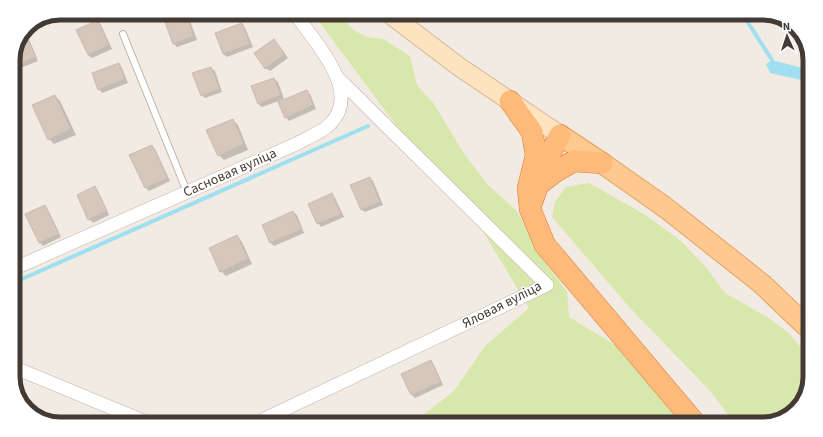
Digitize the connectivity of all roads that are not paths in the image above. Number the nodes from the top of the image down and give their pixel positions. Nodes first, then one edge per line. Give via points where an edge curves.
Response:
1 (300, 20) edge
2 (397, 20) edge
3 (123, 34) dead end
4 (338, 78) junction
5 (510, 101) junction
6 (560, 136) junction
7 (602, 163) junction
8 (187, 192) junction
9 (530, 209) junction
10 (20, 266) edge
11 (803, 323) edge
12 (20, 370) edge
13 (134, 417) edge
14 (269, 417) edge
15 (690, 417) edge

1 - 4 street, Сасновая вуліца
2 - 5 main road
3 - 8 lane
4 - 8 street, Сасновая вуліца via 341,93 339,112 330,125 296,144
4 - 14 street, Яловая вуліца via 547,286
5 - 6 main road
5 - 9 highway via 532,132 536,155 528,188
6 - 7 main road
6 - 9 highway via 531,190
7 - 9 highway via 574,161 555,172 538,185
7 - 11 main road via 666,208 756,279
8 - 10 street, Сасновая вуліца
9 - 15 highway via 545,246
12 - 13 street

